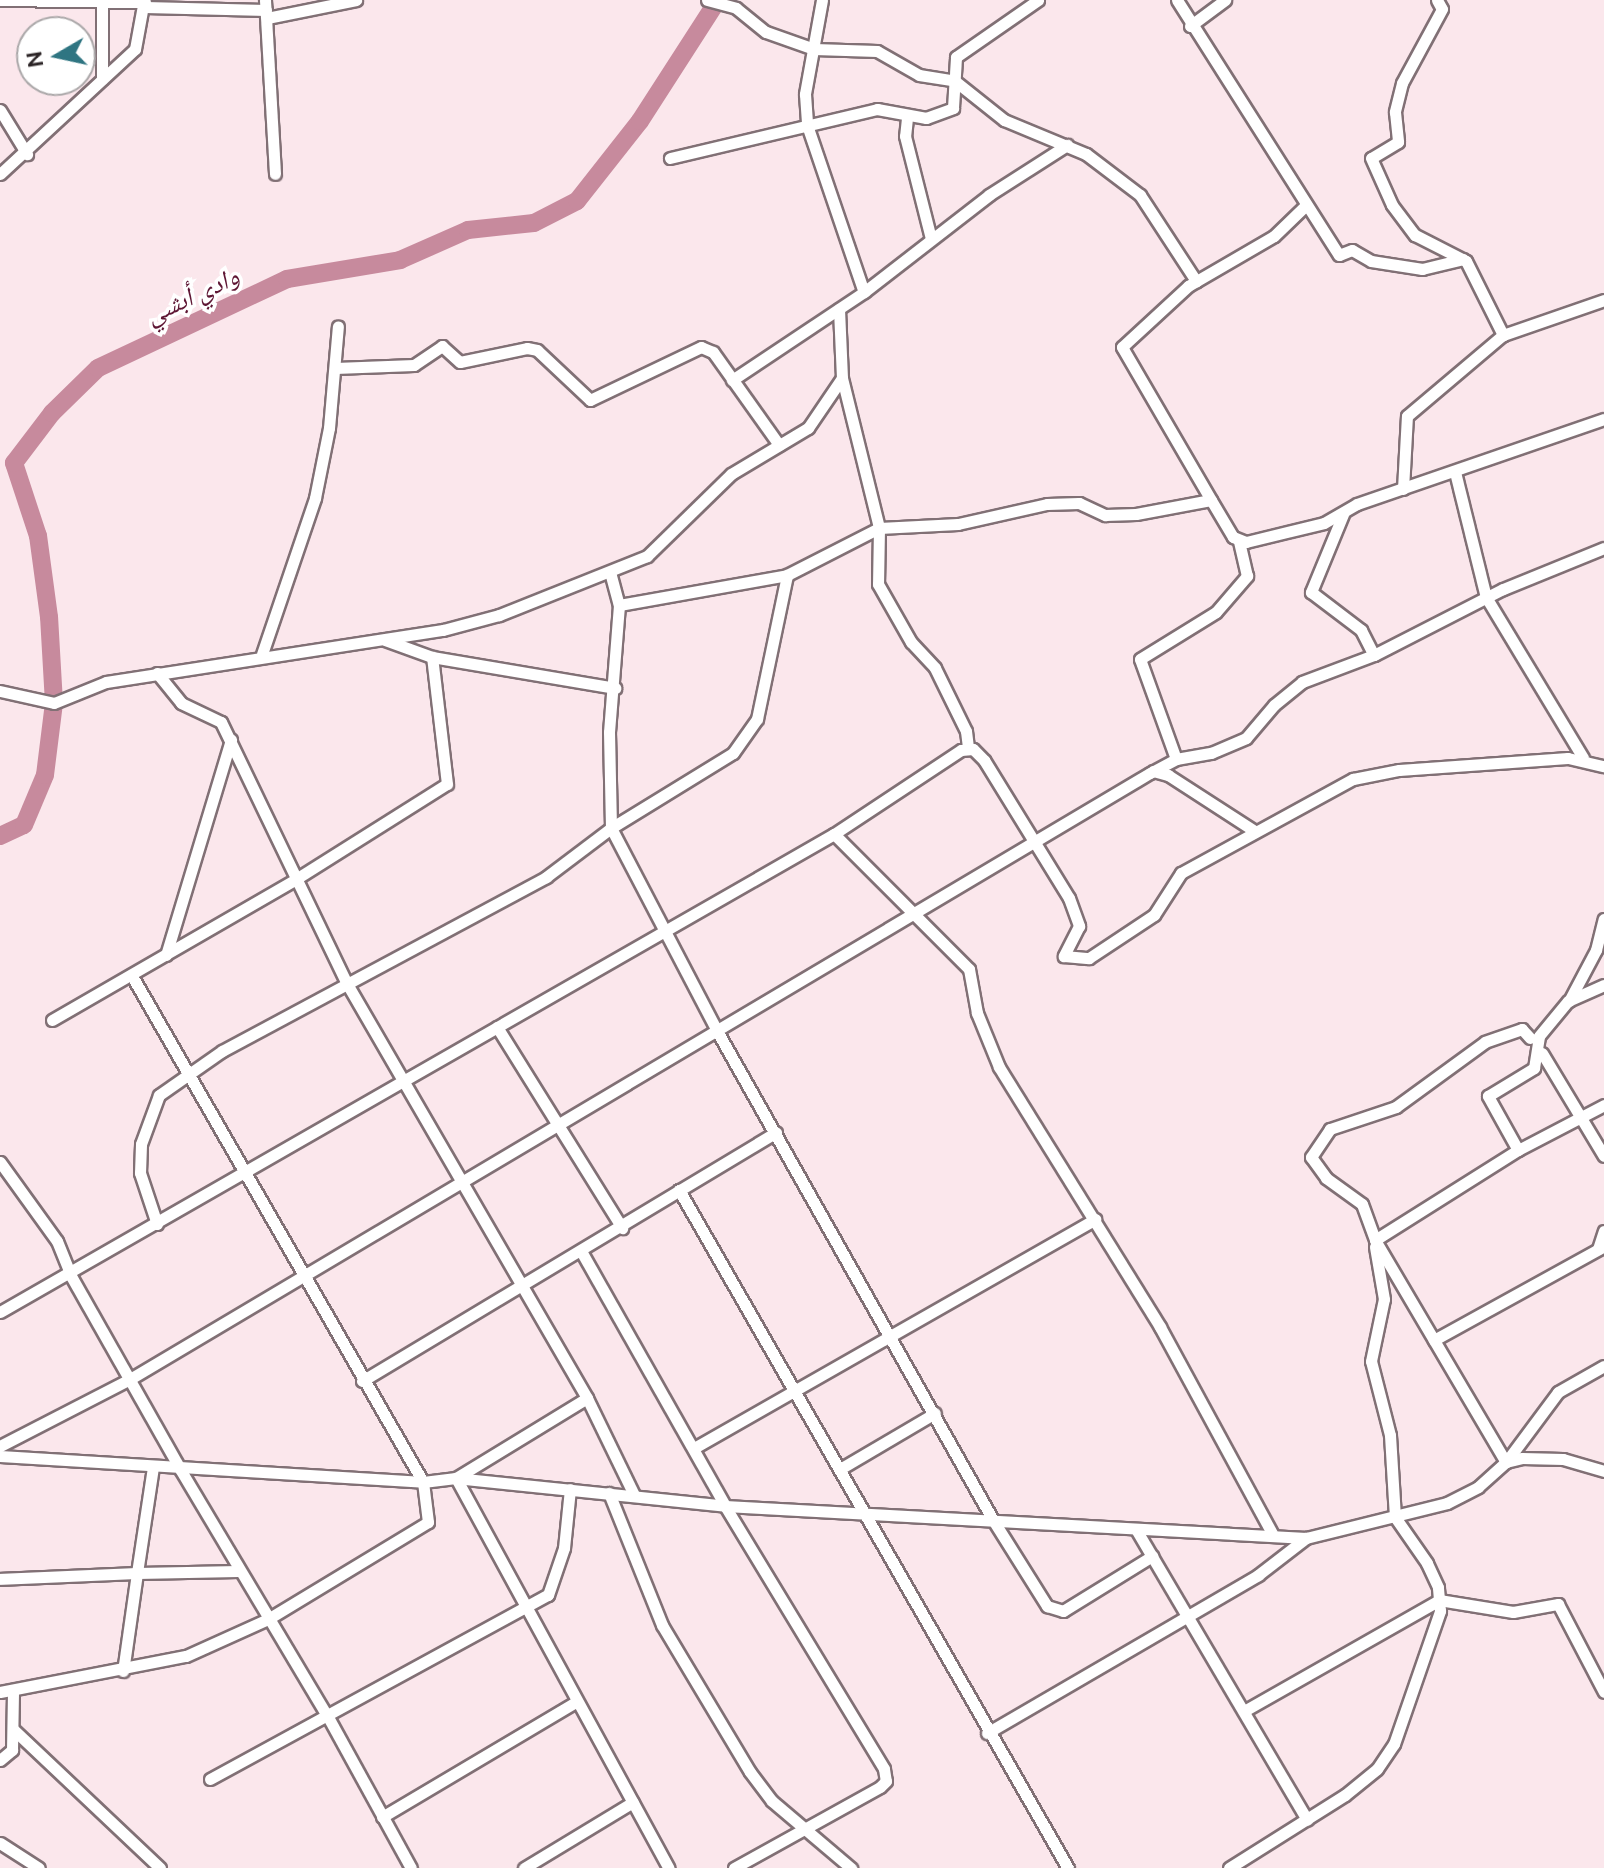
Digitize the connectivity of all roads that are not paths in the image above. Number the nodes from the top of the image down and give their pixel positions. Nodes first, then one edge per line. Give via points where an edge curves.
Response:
1 (0, 0) edge
2 (102, 0) edge
3 (356, 0) edge
4 (707, 0) edge
5 (822, 0) edge
6 (1038, 0) edge
7 (1177, 0) edge
8 (1225, 0) edge
9 (1437, 0) edge
10 (150, 3) edge
11 (266, 9) edge
12 (1190, 26) junction
13 (814, 49) junction
14 (102, 80) junction
15 (955, 81) junction
16 (0, 110) edge
17 (907, 118) junction
18 (807, 125) junction
19 (1067, 145) junction
20 (27, 154) junction
21 (670, 158) dead end
22 (0, 174) edge
23 (275, 174) dead end
24 (1306, 205) junction
25 (931, 239) junction
26 (1463, 259) junction
27 (1196, 281) junction
28 (864, 292) junction
29 (1604, 300) edge
30 (839, 309) junction
31 (338, 326) dead end
32 (1503, 335) junction
33 (335, 368) junction
34 (842, 378) junction
35 (732, 380) junction
36 (1604, 419) edge
37 (779, 445) junction
38 (1455, 472) junction
39 (1403, 489) junction
40 (1211, 500) junction
41 (1344, 512) junction
42 (879, 528) junction
43 (1239, 542) junction
44 (1604, 548) edge
45 (610, 572) junction
46 (787, 575) junction
47 (1486, 597) junction
48 (619, 605) junction
49 (384, 640) junction
50 (262, 654) junction
51 (1374, 655) junction
52 (432, 657) junction
53 (157, 673) junction
54 (615, 688) junction
55 (0, 691) edge
56 (231, 740) junction
57 (968, 748) junction
58 (1583, 758) junction
59 (1176, 759) junction
60 (1604, 766) edge
61 (1153, 771) junction
62 (611, 828) junction
63 (1253, 830) junction
64 (834, 834) junction
65 (1036, 843) junction
66 (296, 879) junction
67 (914, 911) junction
68 (1604, 919) edge
69 (665, 932) junction
70 (166, 955) junction
71 (132, 976) junction
72 (346, 982) junction
73 (1604, 985) edge
74 (1568, 1001) junction
75 (52, 1020) dead end
76 (497, 1027) junction
77 (717, 1031) junction
78 (1530, 1038) dead end
79 (1542, 1053) dead end
80 (185, 1076) junction
81 (406, 1080) junction
82 (1604, 1105) edge
83 (1578, 1118) junction
84 (557, 1124) junction
85 (776, 1132) junction
86 (1518, 1150) junction
87 (1604, 1156) edge
88 (0, 1162) edge
89 (244, 1175) junction
90 (460, 1182) junction
91 (679, 1190) junction
92 (1095, 1219) junction
93 (157, 1224) junction
94 (622, 1228) junction
95 (1604, 1231) edge
96 (1375, 1240) junction
97 (1601, 1248) edge
98 (581, 1251) junction
99 (71, 1276) junction
100 (303, 1276) junction
101 (523, 1284) junction
102 (0, 1312) edge
103 (894, 1336) junction
104 (1434, 1340) junction
105 (1604, 1366) edge
106 (130, 1379) junction
107 (362, 1381) junction
108 (797, 1392) junction
109 (587, 1398) junction
110 (935, 1413) junction
111 (0, 1446) edge
112 (694, 1448) junction
113 (0, 1456) edge
114 (1506, 1462) junction
115 (153, 1467) junction
116 (180, 1469) junction
117 (840, 1469) junction
118 (1604, 1471) edge
119 (456, 1478) junction
120 (423, 1482) junction
121 (570, 1489) junction
122 (609, 1493) junction
123 (634, 1495) junction
124 (725, 1506) junction
125 (862, 1510) junction
126 (1395, 1517) junction
127 (993, 1520) junction
128 (1137, 1531) junction
129 (1272, 1533) junction
130 (1306, 1538) junction
131 (1152, 1556) junction
132 (238, 1571) junction
133 (137, 1573) junction
134 (0, 1579) edge
135 (1439, 1600) junction
136 (526, 1603) junction
137 (1187, 1614) junction
138 (268, 1619) junction
139 (123, 1671) junction
140 (13, 1690) junction
141 (0, 1692) edge
142 (1604, 1692) edge
143 (576, 1702) junction
144 (1244, 1711) junction
145 (328, 1717) junction
146 (14, 1730) junction
147 (987, 1733) junction
148 (0, 1760) edge
149 (210, 1779) dead end
150 (633, 1802) junction
151 (382, 1817) junction
152 (1307, 1820) junction
153 (804, 1827) junction
154 (0, 1843) edge
155 (39, 1868) edge
156 (160, 1868) edge
157 (411, 1868) edge
158 (524, 1868) edge
159 (669, 1868) edge
160 (734, 1868) edge
161 (851, 1868) edge
162 (1068, 1868) edge
163 (1229, 1868) edge

1 - 2 street
2 - 10 street
2 - 14 street
3 - 11 street
4 - 13 street via 736,8 766,32
5 - 13 street via 813,27
6 - 15 street via 956,57
7 - 12 street
8 - 12 street
9 - 26 street via 1442,9 1402,83 1395,112 1398,142 1371,158 1404,223 1415,235
10 - 11 street
10 - 14 street via 135,49 116,61
11 - 23 street
12 - 24 street via 1240,93
13 - 15 street via 877,51 919,75
13 - 18 street via 805,94
14 - 20 street
15 - 17 street via 953,108 926,118
15 - 19 street via 1004,120
16 - 20 street
17 - 18 street via 877,109
17 - 25 street via 905,136
18 - 21 street
18 - 28 street
19 - 25 street
19 - 27 street via 1140,195
20 - 22 street
24 - 26 street via 1339,255 1352,250 1371,261 1422,269
24 - 27 street via 1274,236
25 - 28 street
26 - 32 street
27 - 40 street via 1122,347
28 - 30 street
29 - 32 street
30 - 34 street
30 - 35 street
31 - 33 street
32 - 39 street via 1407,416
33 - 35 street via 414,365 442,346 460,362 527,348 537,350 590,400 701,347 713,352
33 - 50 street via 329,428 304,541
34 - 37 street via 808,428
34 - 42 street
35 - 37 street
36 - 38 street
37 - 45 street via 731,474 647,556
38 - 39 street
38 - 47 street
39 - 41 street
40 - 42 street via 1105,515 1079,503 1047,504 958,524
40 - 43 street
41 - 43 street via 1324,523
41 - 51 street via 1311,592 1361,630
42 - 46 street
42 - 57 street via 878,584 911,642 935,668 966,731
43 - 59 street via 1247,576 1216,612 1140,659
44 - 47 street
45 - 48 street
45 - 49 street via 499,615
46 - 48 street
46 - 62 street via 757,719 744,742
47 - 51 street
47 - 58 street
48 - 54 street
49 - 50 street
49 - 52 street
50 - 53 street
51 - 59 street via 1302,682 1246,738 1211,753
52 - 54 street
52 - 66 street via 447,784
53 - 55 street via 106,682 54,703
53 - 56 street via 181,703 221,722
54 - 62 street via 609,732
56 - 66 street
56 - 70 street
57 - 64 street via 897,788
57 - 65 street via 984,760
58 - 60 street
58 - 63 street via 1371,773
59 - 61 street
61 - 63 street via 1168,775
61 - 65 street
62 - 69 street
62 - 72 street via 546,877
63 - 65 street via 1181,873 1154,915 1089,958 1064,956 1079,926 1064,888
64 - 67 street
64 - 69 street
65 - 67 street
66 - 70 street
66 - 72 street
67 - 77 street
67 - 92 street via 969,969 977,1013 999,1067
68 - 74 street via 1596,950
69 - 76 street
69 - 77 street
70 - 71 street
71 - 75 street
71 - 80 street
72 - 80 street
72 - 81 street
73 - 74 street
74 - 86 street via 1539,1036 1534,1068 1488,1096
76 - 81 street
76 - 84 street
77 - 84 street
77 - 85 street
78 - 96 street via 1522,1029 1485,1042 1396,1107 1330,1129 1311,1157 1326,1178 1362,1204
79 - 83 street
80 - 89 street
80 - 93 street via 159,1095 141,1144 140,1173
81 - 89 street
81 - 90 street
82 - 83 street
83 - 86 street
83 - 87 street
84 - 90 street
84 - 94 street
85 - 91 street
85 - 103 street
86 - 96 street
88 - 99 street via 57,1241
89 - 93 street
89 - 100 street
90 - 100 street
90 - 101 street
91 - 94 street
91 - 108 street
92 - 103 street
92 - 129 street
93 - 99 street
94 - 98 street
95 - 97 street
96 - 104 street
96 - 126 street via 1384,1299 1371,1361 1390,1435
97 - 104 street
98 - 101 street
98 - 112 street
99 - 102 street
99 - 106 street
100 - 106 street
100 - 107 street
101 - 107 street
101 - 109 street
103 - 108 street
103 - 110 street
104 - 114 street
105 - 114 street via 1558,1392
106 - 111 street
106 - 116 street
107 - 120 street
108 - 112 street
108 - 117 street
109 - 119 street
109 - 123 street
110 - 117 street
110 - 127 street
112 - 124 street
113 - 115 street
114 - 118 street via 1563,1459
114 - 126 street via 1467,1495
115 - 116 street
115 - 133 street
116 - 120 street
116 - 132 street
117 - 125 street
119 - 120 street
119 - 121 street
119 - 136 street
120 - 138 street via 428,1514 424,1526
121 - 122 street
121 - 136 street via 569,1522 557,1573 548,1595
122 - 123 street
122 - 153 street via 676,1651 762,1789
123 - 124 street
124 - 125 street
124 - 153 street via 884,1769 886,1781 880,1787
125 - 127 street
125 - 147 street
126 - 130 street
126 - 135 street via 1427,1563
127 - 128 street
127 - 131 street via 1056,1612
128 - 129 street
128 - 131 street
129 - 130 street
130 - 137 street via 1287,1557
131 - 137 street
132 - 133 street
132 - 138 street
133 - 134 street
133 - 139 street
135 - 142 street via 1513,1612 1558,1604
135 - 144 street
135 - 152 street via 1433,1641 1394,1744 1377,1769
136 - 143 street
136 - 145 street
137 - 144 street
137 - 147 street
138 - 139 street via 186,1656
138 - 145 street
139 - 140 street
140 - 141 street
140 - 146 street
143 - 150 street
143 - 151 street
144 - 152 street
145 - 149 street
145 - 151 street
146 - 148 street via 12,1750
146 - 156 street
147 - 162 street
150 - 158 street
150 - 159 street
151 - 157 street
152 - 163 street
153 - 160 street
153 - 161 street
154 - 155 street

